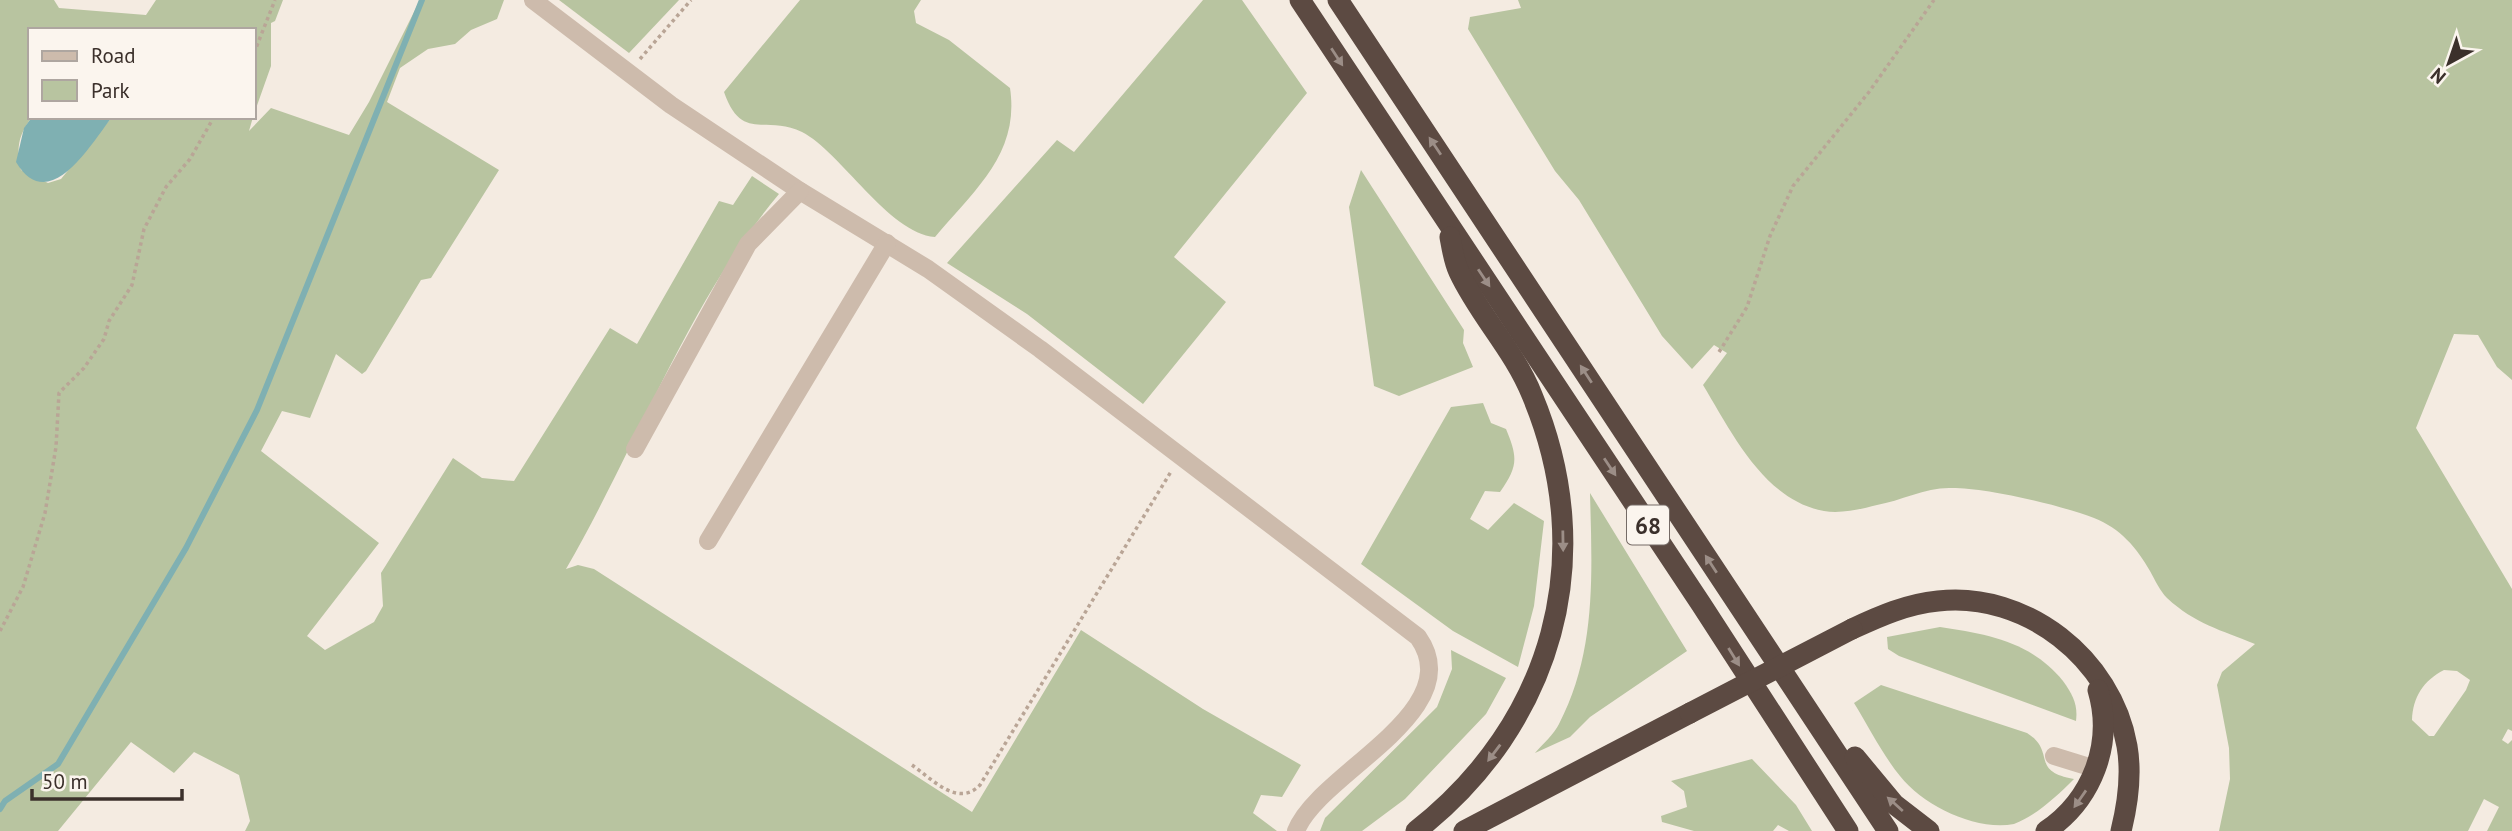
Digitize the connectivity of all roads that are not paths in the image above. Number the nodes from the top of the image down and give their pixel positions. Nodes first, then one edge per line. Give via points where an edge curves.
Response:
1 (533, 0) edge
2 (1300, 0) edge
3 (1338, 0) edge
4 (800, 191) junction
5 (1446, 221) junction
6 (887, 243) junction
7 (635, 449) dead end
8 (708, 541) dead end
9 (2089, 665) junction
10 (1790, 682) junction
11 (2054, 756) dead end
12 (2096, 769) junction
13 (1296, 831) edge
14 (1416, 831) edge
15 (1464, 831) edge
16 (1848, 831) edge
17 (1888, 831) edge
18 (1929, 831) edge
19 (2046, 831) edge
20 (2121, 831) edge

1 - 4 street via 628,74
2 -> 5 highway, 68
10 -> 3 highway, 68
4 - 6 street
4 - 7 street via 748,244
5 -> 14 highway via 1458,271 1519,367 1542,421 1558,481 1562,572 1547,650 1521,710 1470,783
5 -> 16 highway, 68
6 - 8 street
6 - 13 street via 1040,349 1411,631 1427,654 1429,681 1421,700 1310,809
9 - 12 highway via 2103,715 2102,750
9 - 15 highway, bridge via 2058,635 2020,613 1978,601 1922,603 1852,629
9 - 20 highway via 2113,703 2127,746 2129,792
10 - 17 highway, 68
18 -> 10 highway via 1879,788 1830,719
11 - 12 street
12 -> 19 highway via 2071,811

